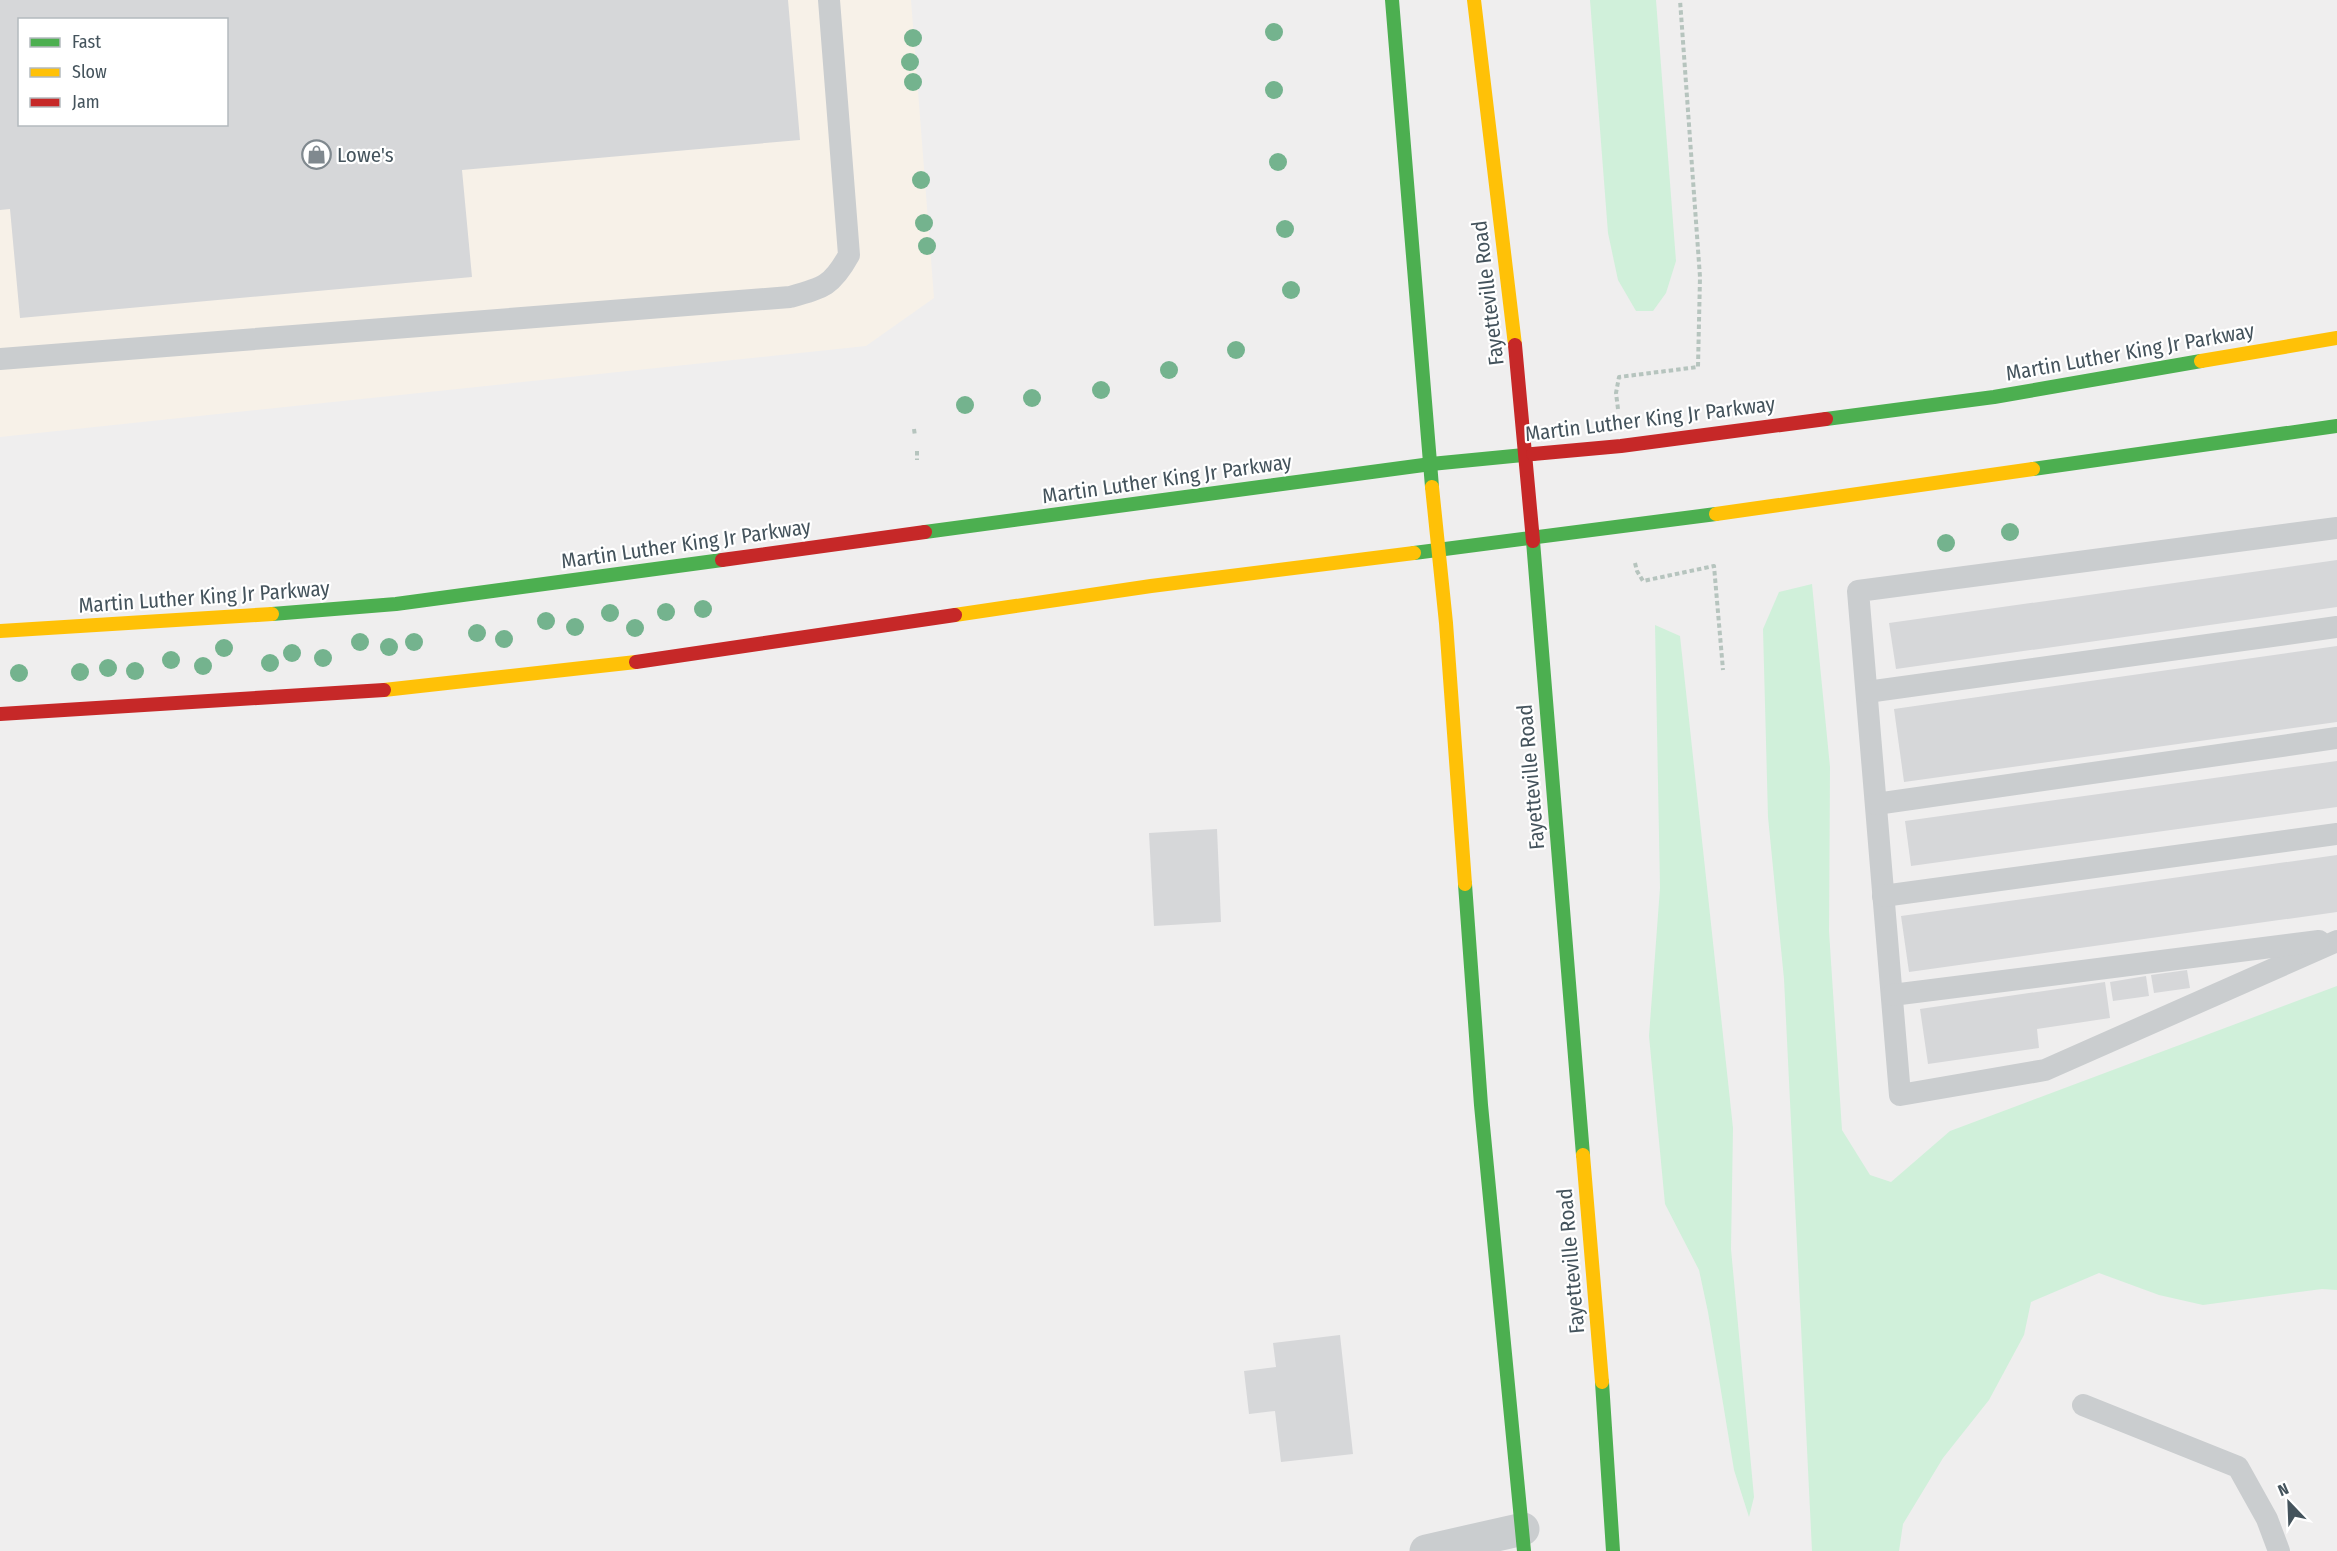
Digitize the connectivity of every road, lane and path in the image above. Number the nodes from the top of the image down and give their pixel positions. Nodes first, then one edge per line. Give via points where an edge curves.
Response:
1 (829, 0) edge
2 (1392, 0) edge
3 (1474, 0) edge
4 (1680, 0) edge
5 (2337, 338) edge
6 (0, 359) edge
7 (1616, 393) dead end
8 (2337, 426) edge
9 (914, 429) dead end
10 (915, 436) dead end
11 (917, 451) dead end
12 (1525, 454) junction
13 (917, 460) dead end
14 (1431, 464) junction
15 (2337, 528) edge
16 (1532, 538) junction
17 (1437, 549) junction
18 (1636, 571) dead end
19 (2337, 627) edge
20 (0, 631) edge
21 (1724, 670) dead end
22 (1867, 692) junction
23 (0, 714) edge
24 (2337, 738) edge
25 (1875, 804) junction
26 (2337, 834) edge
27 (1883, 896) junction
28 (2337, 940) edge
29 (1892, 995) junction
30 (2084, 1406) dead end
31 (1524, 1540) edge
32 (1426, 1551) edge
33 (1613, 1551) edge
34 (2279, 1551) edge

1 - 6 lane via 849,255 837,277 816,290 790,297
2 - 14 main road
3 - 12 main road, Fayetteville Road
4 - 7 path via 1700,277 1698,367 1619,377
5 - 12 main road, Martin Luther King Jr Parkway via 1995,397 1621,446
8 - 16 main road via 1886,492
9 - 10 path
11 - 13 path
12 - 14 main road, Martin Luther King Jr Parkway
12 - 16 main road, Fayetteville Road
14 - 17 main road
14 - 20 main road, Martin Luther King Jr Parkway via 396,604
15 - 22 lane via 1858,591
16 - 17 main road
16 - 33 main road, Fayetteville Road
17 - 23 main road via 1151,585 631,662 377,691
17 - 31 main road via 1446,623 1482,1117
18 - 21 path via 1643,581 1714,566
19 - 22 lane
22 - 25 lane
24 - 25 lane
25 - 27 lane
26 - 27 lane
27 - 29 lane
28 - 29 lane
28 - 29 lane via 2045,1070 1900,1095
30 - 34 lane via 2238,1467 2267,1519
31 - 32 street

